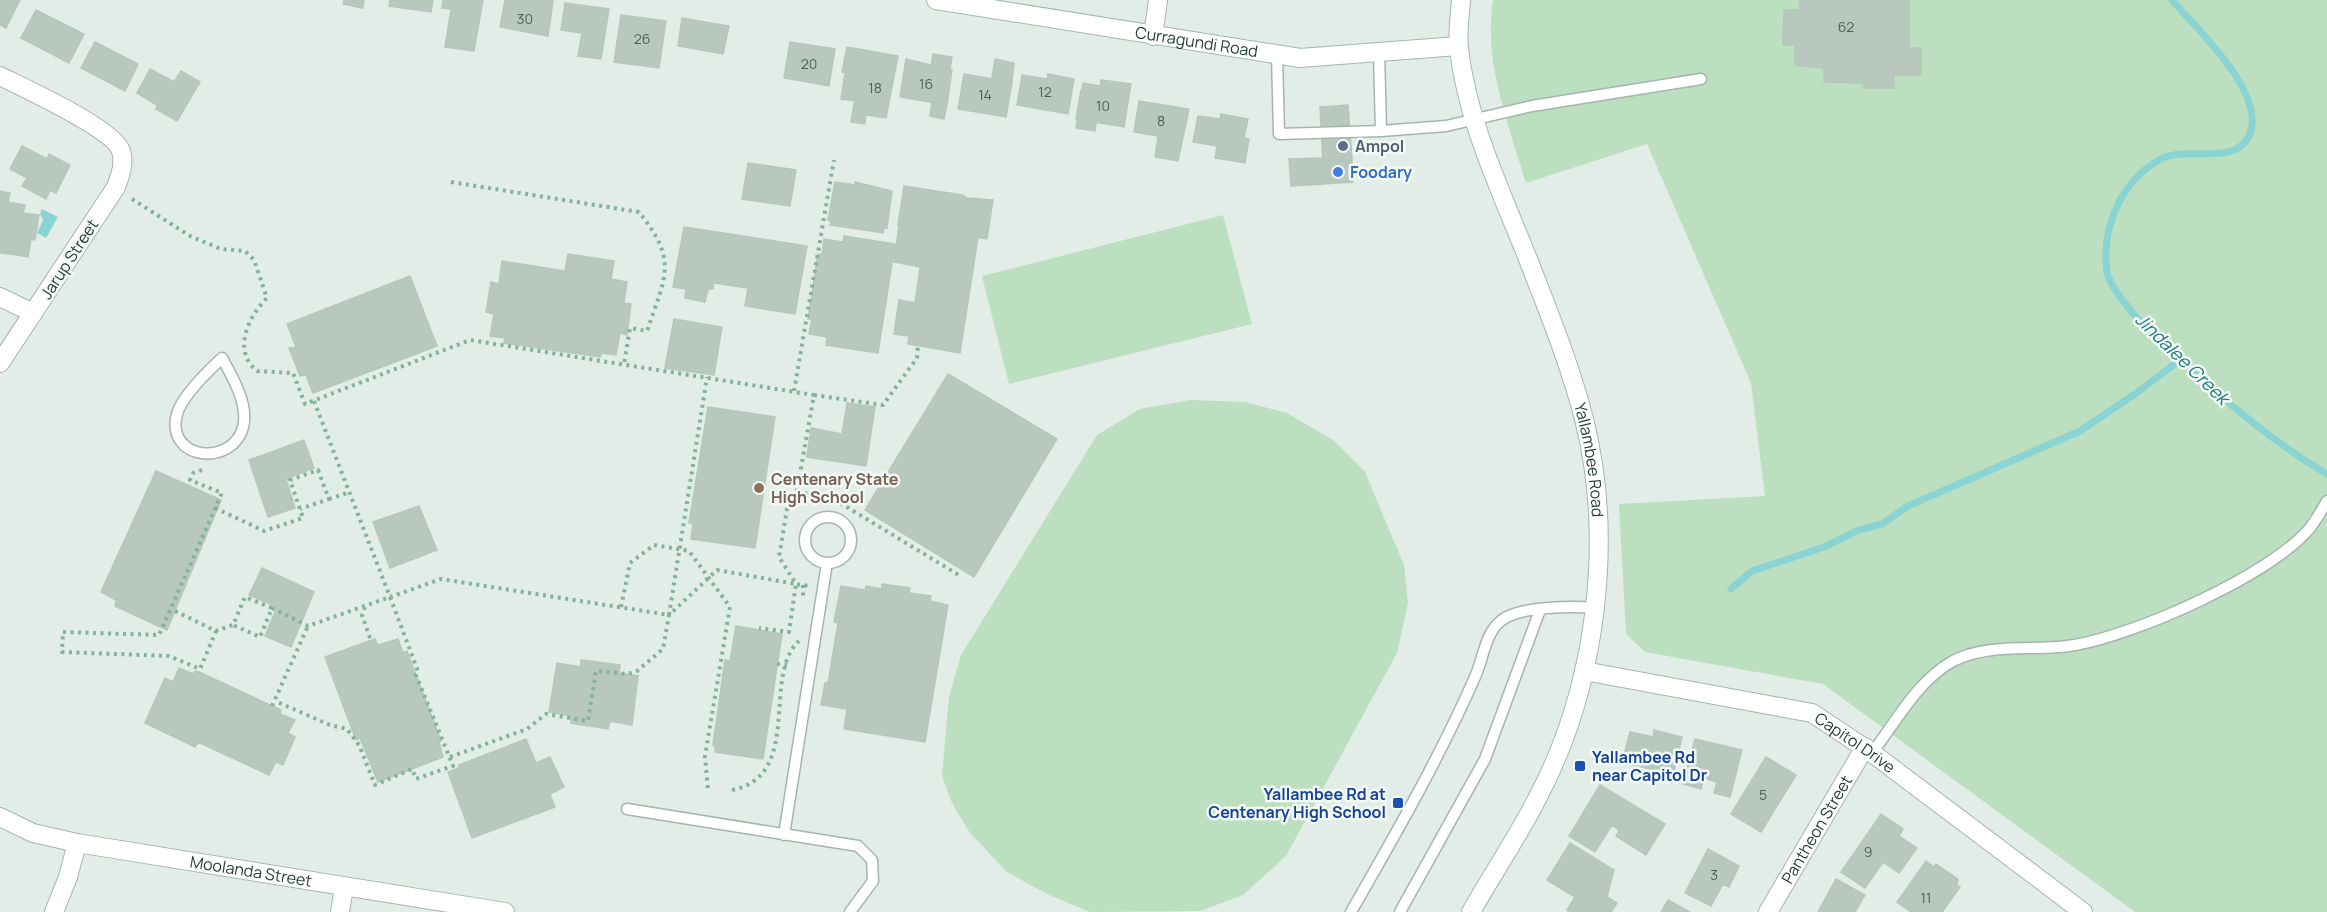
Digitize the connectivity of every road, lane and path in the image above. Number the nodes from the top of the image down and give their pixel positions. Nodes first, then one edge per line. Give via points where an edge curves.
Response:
1 (936, 0) edge
2 (1158, 0) edge
3 (1461, 0) edge
4 (1153, 36) junction
5 (1458, 46) junction
6 (1379, 53) junction
7 (1277, 55) junction
8 (0, 76) edge
9 (1701, 79) dead end
10 (1474, 119) junction
11 (1381, 131) junction
12 (834, 160) dead end
13 (451, 182) dead end
14 (132, 199) dead end
15 (0, 297) edge
16 (33, 313) junction
17 (918, 345) dead end
18 (0, 363) edge
19 (624, 364) junction
20 (254, 368) junction
21 (229, 371) joint
22 (251, 373) dead end
23 (707, 377) junction
24 (794, 391) junction
25 (814, 395) junction
26 (314, 401) junction
27 (211, 467) dead end
28 (350, 492) junction
29 (797, 492) junction
30 (329, 499) junction
31 (2327, 501) edge
32 (215, 508) junction
33 (300, 509) junction
34 (680, 549) junction
35 (827, 563) junction
36 (709, 577) junction
37 (962, 577) dead end
38 (796, 584) junction
39 (825, 589) junction
40 (390, 597) junction
41 (365, 606) junction
42 (621, 607) junction
43 (1596, 608) junction
44 (272, 609) junction
45 (1540, 610) junction
46 (175, 611) dead end
47 (669, 615) junction
48 (233, 625) junction
49 (308, 627) junction
50 (759, 628) dead end
51 (216, 631) junction
52 (789, 632) junction
53 (804, 637) dead end
54 (371, 640) dead end
55 (793, 646) dead end
56 (777, 664) dead end
57 (787, 665) junction
58 (1584, 671) junction
59 (1868, 750) junction
60 (450, 757) junction
61 (732, 789) dead end
62 (708, 790) dead end
63 (627, 809) dead end
64 (0, 817) edge
65 (784, 835) junction
66 (77, 843) junction
67 (344, 887) junction
68 (54, 912) edge
69 (340, 912) edge
70 (505, 912) edge
71 (850, 912) edge
72 (1351, 912) edge
73 (1400, 912) edge
74 (1471, 912) edge
75 (1768, 912) edge
76 (2083, 912) edge

1 - 4 street, Curragundi Road
2 - 4 street
3 - 5 street, Yallambee Road
4 - 7 street, Curragundi Road
5 - 6 street, Curragundi Road
5 - 10 street, Yallambee Road
6 - 7 street, Curragundi Road via 1300,58
6 - 11 lane
7 - 11 lane via 1279,134
8 - 16 street, Jarup Street via 98,128 121,149 122,170 116,187
9 - 10 lane
10 - 11 lane via 1446,126
10 - 43 street, Yallambee Road via 1569,365 1586,426 1597,511
12 - 24 path
13 - 19 path via 639,212 658,236 667,259 647,331 630,328
14 - 20 path via 190,236 221,249 245,251 254,261 267,298 252,318 243,346 246,360
15 - 16 street
16 - 18 street, Jarup Street
17 - 25 path via 917,358 883,405
19 - 23 path
19 - 26 path via 470,340
20 - 22 path
20 - 26 path via 265,373 293,373 305,404
21 - 21 lane via 244,407 244,425 237,442 219,453 186,450 177,439 177,412 203,376 222,358
23 - 24 path
23 - 34 path
24 - 25 path
25 - 29 path
26 - 28 path
27 - 32 path via 194,473 190,480 222,493
28 - 30 path
28 - 40 path
29 - 37 path via 832,498
29 - 38 path via 787,509 779,557
30 - 33 path
30 - 33 path via 318,470 290,480
31 - 59 lane via 2310,528 2288,548 2186,609 2075,645 1978,653 1953,661 1907,704
32 - 33 path via 264,531 303,518
32 - 51 path via 159,635 63,632 62,652 169,656 200,669
34 - 36 path via 689,551
34 - 42 path via 654,545 630,563
34 - 47 path
35 - 35 lane via 807,552 804,537 812,523 826,516 841,520 851,539 847,553
35 - 39 lane
36 - 38 path via 717,570
36 - 47 path
36 - 62 path via 730,607 705,756
38 - 39 path
38 - 52 path
39 - 65 lane
40 - 41 path
40 - 42 path via 441,579
40 - 60 path via 437,732 440,730
41 - 49 path
41 - 54 path via 362,615
42 - 47 path
43 - 45 lane via 1568,605
43 - 58 street, Yallambee Road
44 - 48 path via 245,597
44 - 48 path via 260,637
44 - 49 path
45 - 72 lane via 1502,619 1492,631 1461,710
45 - 73 lane via 1485,759
46 - 51 path
47 - 60 path via 663,649 636,671 596,671 588,721 546,714 527,729
48 - 51 path
49 - 60 path via 274,704 347,729 359,744 375,785 412,769 416,779 453,766
50 - 52 path
52 - 53 path
55 - 57 path
56 - 57 path
57 - 61 path via 768,765 755,781
58 - 59 street, Capitol Drive via 1812,713
58 - 74 street, Yallambee Road via 1571,718 1540,794
59 - 75 street, Pantheon Street
59 - 76 street, Capitol Drive
63 - 65 lane
64 - 66 street, Moolanda Street via 33,833
65 - 71 lane via 858,846 872,860 873,881
66 - 67 street, Moolanda Street
66 - 68 street
67 - 69 street
67 - 70 street, Moolanda Street

